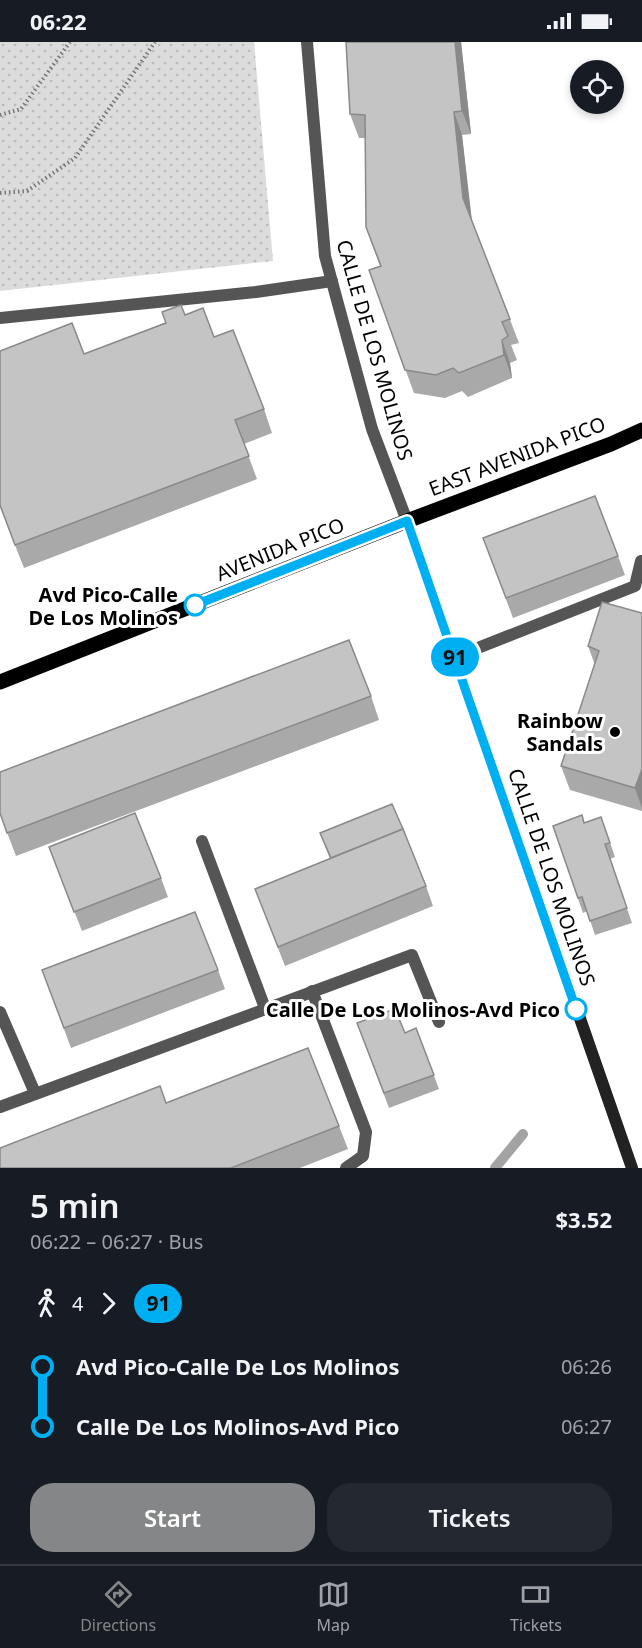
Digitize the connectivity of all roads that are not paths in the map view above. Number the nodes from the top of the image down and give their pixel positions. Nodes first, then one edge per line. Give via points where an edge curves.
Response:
1 (307, 42) edge
2 (332, 281) junction
3 (0, 318) edge
4 (642, 430) edge
5 (407, 521) junction
6 (641, 561) edge
7 (454, 657) junction
8 (0, 682) edge
9 (202, 841) dead end
10 (312, 992) junction
11 (265, 1008) junction
12 (0, 1011) edge
13 (439, 1022) dead end
14 (35, 1093) junction
15 (0, 1107) edge
16 (346, 1168) edge
17 (632, 1168) edge

1 - 2 street, CALLE DE LOS MOLINOS via 325,256
2 - 3 street
2 - 5 street, CALLE DE LOS MOLINOS via 372,429
4 - 5 main road, EAST AVENIDA PICO
5 - 7 street, CALLE DE LOS MOLINOS
5 - 8 main road, AVENIDA PICO
6 - 7 street via 635,586
7 - 17 street, CALLE DE LOS MOLINOS
9 - 11 street
10 - 11 street
10 - 13 street via 412,955
10 - 16 street via 366,1132 363,1156
11 - 14 street
12 - 14 street
14 - 15 street

